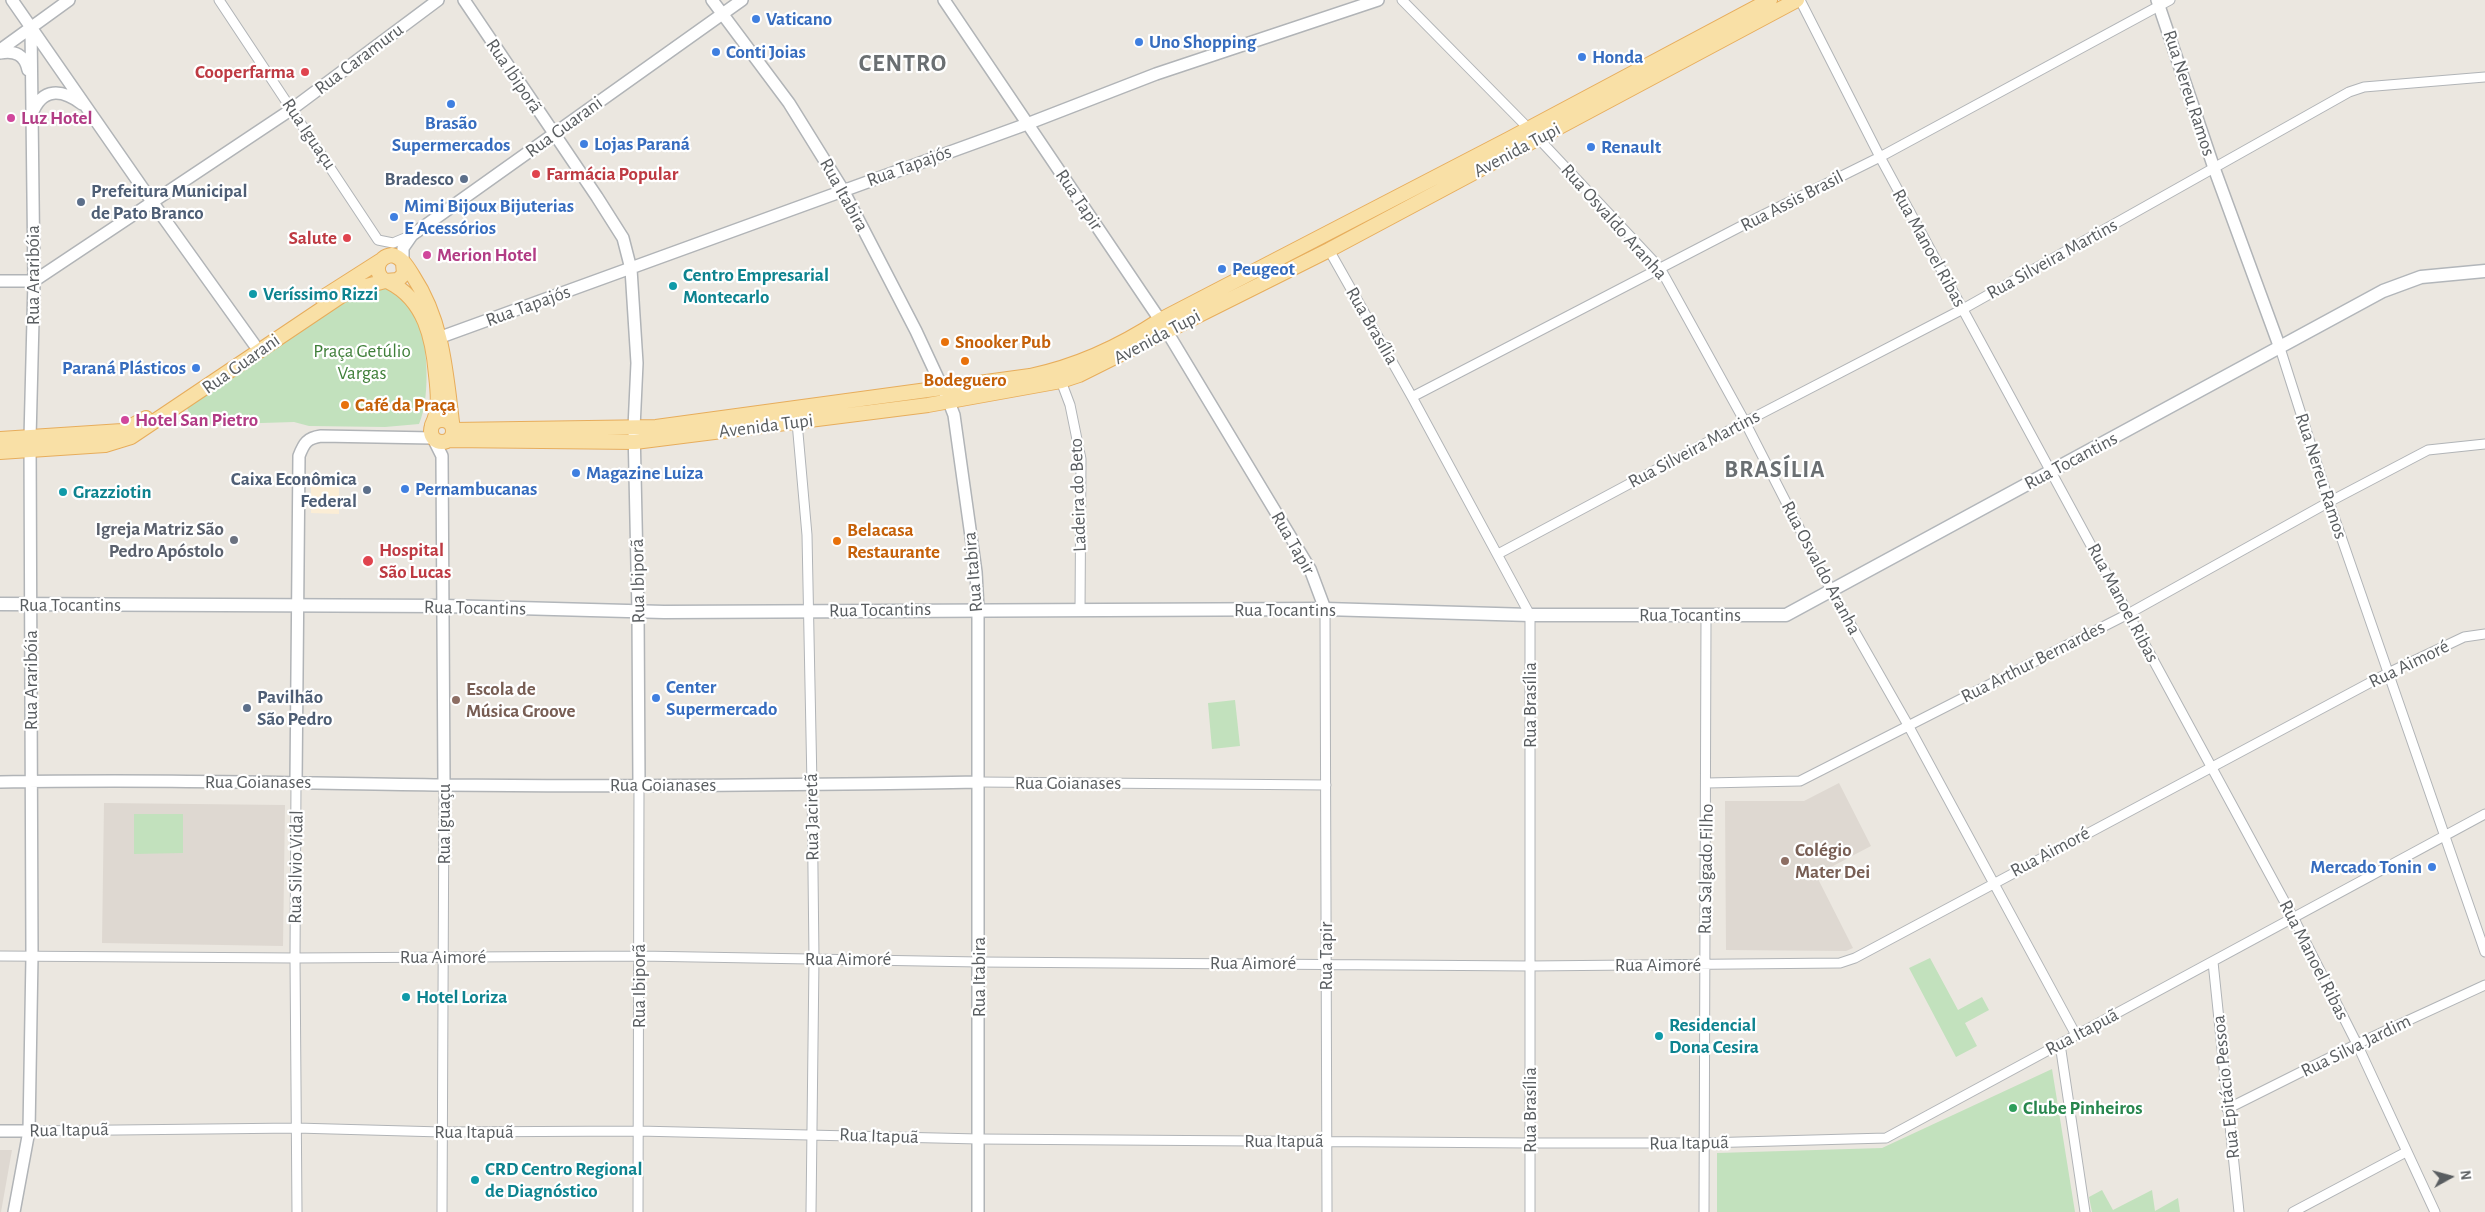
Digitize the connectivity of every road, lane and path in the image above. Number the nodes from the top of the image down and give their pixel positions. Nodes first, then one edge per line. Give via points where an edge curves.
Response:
1 (12, 0) edge
2 (69, 0) edge
3 (219, 0) edge
4 (438, 0) edge
5 (464, 0) edge
6 (712, 0) edge
7 (742, 0) edge
8 (944, 0) edge
9 (1378, 0) edge
10 (1402, 0) edge
11 (1770, 0) edge
12 (1798, 0) edge
13 (2170, 0) edge
14 (2158, 3) edge
15 (722, 14) junction
16 (31, 27) junction
17 (0, 52) edge
18 (2485, 77) edge
19 (31, 93) junction
20 (292, 109) junction
21 (91, 111) junction
22 (31, 116) junction
23 (1027, 124) junction
24 (1527, 128) junction
25 (554, 134) junction
26 (1538, 138) junction
27 (1880, 157) junction
28 (2214, 168) junction
29 (843, 190) junction
30 (152, 204) junction
31 (412, 235) junction
32 (378, 240) junction
33 (1329, 250) junction
34 (380, 261) junction
35 (403, 262) junction
36 (1660, 268) junction
37 (631, 269) junction
38 (2485, 271) edge
39 (0, 280) edge
40 (34, 281) junction
41 (387, 281) junction
42 (1963, 309) junction
43 (1164, 326) junction
44 (441, 337) junction
45 (254, 344) junction
46 (2280, 348) junction
47 (1061, 381) junction
48 (946, 396) junction
49 (1412, 397) junction
50 (797, 422) junction
51 (1745, 422) junction
52 (432, 432) junction
53 (451, 435) junction
54 (634, 435) junction
55 (0, 439) edge
56 (30, 444) junction
57 (2485, 444) edge
58 (4, 452) edge
59 (2052, 471) junction
60 (2329, 502) junction
61 (1498, 554) junction
62 (1831, 590) junction
63 (0, 604) edge
64 (31, 604) junction
65 (298, 606) junction
66 (444, 606) junction
67 (978, 609) junction
68 (1325, 609) junction
69 (808, 611) junction
70 (1080, 611) junction
71 (638, 612) junction
72 (2128, 614) junction
73 (1530, 615) junction
74 (1706, 616) junction
75 (2485, 634) edge
76 (2388, 673) junction
77 (1908, 725) junction
78 (2212, 766) junction
79 (32, 781) junction
80 (0, 782) edge
81 (296, 782) junction
82 (979, 782) junction
83 (1707, 783) junction
84 (1326, 784) junction
85 (444, 785) junction
86 (638, 785) junction
87 (812, 785) junction
88 (2485, 814) edge
89 (2446, 834) junction
90 (1994, 882) junction
91 (2294, 918) junction
92 (2485, 952) edge
93 (0, 956) edge
94 (32, 956) junction
95 (640, 956) junction
96 (444, 957) junction
97 (295, 958) junction
98 (814, 959) junction
99 (979, 962) junction
100 (2213, 962) junction
101 (1326, 963) junction
102 (1705, 965) junction
103 (1530, 966) junction
104 (2485, 985) edge
105 (2076, 1035) junction
106 (2060, 1044) junction
107 (2357, 1044) junction
108 (2227, 1109) junction
109 (296, 1128) junction
110 (0, 1131) edge
111 (30, 1131) junction
112 (638, 1131) junction
113 (442, 1132) junction
114 (811, 1134) junction
115 (979, 1139) junction
116 (1327, 1141) junction
117 (1530, 1143) junction
118 (1703, 1143) junction
119 (2406, 1152) junction
120 (14, 1212) edge
121 (297, 1212) edge
122 (442, 1212) edge
123 (638, 1212) edge
124 (811, 1212) edge
125 (978, 1212) edge
126 (1327, 1212) edge
127 (1530, 1212) edge
128 (1704, 1212) edge
129 (2086, 1212) edge
130 (2239, 1212) edge
131 (2293, 1212) edge
132 (2435, 1212) edge

1 - 16 street
2 - 16 street
3 - 20 street, Rua Iguaçu
4 - 20 street, Rua Caramuru
5 - 25 street, Rua Ibiporã
6 - 15 street, Rua Itabira
7 - 15 street, Rua Guarani
8 - 23 street, Rua Tapir
9 - 23 street, Rua Tapajós via 1156,74
10 - 24 street, Rua Osvaldo Aranha
11 - 24 main road, Avenida Tupi
12 - 26 main road, Avenida Tupi
12 - 27 street, Rua Manoel Ribas
13 - 14 street, Rua Assis Brasil
14 - 27 street, Rua Assis Brasil
14 - 28 street, Rua Nereu Ramos
15 - 25 street, Rua Guarani
15 - 29 street, Rua Itabira via 789,103
16 - 17 street
16 - 19 street, Rua Araribóia
16 - 21 street
17 - 19 street via 11,52 25,60
18 - 28 street, Rua Silveira Martins via 2364,87
19 - 22 street, Rua Araribóia
20 - 30 street, Rua Caramuru
20 - 32 street, Rua Iguaçu
21 - 22 street via 66,93 56,92 37,103
21 - 30 street
22 - 40 street, Rua Araribóia
23 - 29 street, Rua Tapajós
23 - 43 street, Rua Tapir
24 - 26 street, Rua Osvaldo Aranha
24 - 43 main road, Avenida Tupi
25 - 31 street, Rua Guarani
25 - 37 street, Rua Ibiporã via 623,238
26 - 33 main road, Avenida Tupi
26 - 36 street, Rua Osvaldo Aranha
27 - 36 street, Rua Assis Brasil
27 - 42 street, Rua Manoel Ribas
28 - 42 street, Rua Silveira Martins
28 - 46 street, Rua Nereu Ramos
29 - 37 street, Rua Tapajós
29 - 48 street, Rua Itabira
30 - 40 street, Rua Caramuru
30 - 45 street
31 - 32 street via 393,243
31 - 35 street via 403,248
32 - 34 street via 382,254
33 - 43 main road, Avenida Tupi
33 - 49 street, Rua Brasília
34 - 35 main road via 392,255
34 - 41 main road via 378,274
34 - 45 main road, Rua Guarani
35 - 41 main road via 402,277 394,282
35 - 44 main road via 427,301
36 - 49 street, Rua Assis Brasil
36 - 51 street, Rua Osvaldo Aranha
37 - 44 street, Rua Tapajós
37 - 54 street, Rua Ibiporã via 637,363
38 - 46 main road, Rua Tocantins via 2421,277 2400,283
39 - 40 street
40 - 56 street, Rua Araribóia
41 - 52 main road via 409,296 429,328 438,401
41 - 56 main road, Rua Guarani via 341,296 131,437 105,445
42 - 51 street, Rua Silveira Martins
42 - 59 street, Rua Manoel Ribas
43 - 47 main road, Avenida Tupi via 1105,364
43 - 48 main road, Avenida Tupi via 1062,369
43 - 68 street, Rua Tapir via 1310,569
44 - 53 main road
45 - 56 main road, Rua Guarani via 122,431
46 - 59 main road, Rua Tocantins
46 - 60 street, Rua Nereu Ramos
47 - 48 main road, Avenida Tupi
47 - 70 street, Ladeira do Beto via 1070,405 1081,459
48 - 50 main road, Avenida Tupi
48 - 54 main road, Avenida Tupi
48 - 67 street, Rua Itabira via 954,415 976,572
49 - 61 street, Rua Brasília
50 - 54 main road, Avenida Tupi
50 - 69 street, Rua Jaciretã via 807,535
51 - 61 street, Rua Silveira Martins
51 - 62 street, Rua Osvaldo Aranha
52 - 53 main road via 440,442
52 - 53 main road via 442,420 450,423
52 - 65 street, Rua Silvio Vidal via 321,436 304,443 299,456
52 - 66 street, Rua Iguaçu via 442,456
53 - 54 main road, Avenida Tupi
54 - 71 street, Rua Ibiporã
55 - 56 main road
56 - 58 main road, Rua Guarani
56 - 64 street, Rua Araribóia
57 - 60 street, Rua Arthur Bernardes via 2428,450
59 - 62 main road, Rua Tocantins
59 - 72 street, Rua Manoel Ribas
60 - 72 street, Rua Arthur Bernardes
60 - 76 street, Rua Nereu Ramos
61 - 73 street, Rua Brasília
62 - 74 main road, Rua Tocantins via 1786,615
62 - 77 street, Rua Osvaldo Aranha
63 - 64 main road, Rua Tocantins
64 - 65 main road, Rua Tocantins
64 - 79 street, Rua Araribóia
65 - 66 main road, Rua Tocantins
65 - 81 street, Rua Silvio Vidal
66 - 71 main road, Rua Tocantins
66 - 85 street, Rua Iguaçu
67 - 69 main road, Rua Tocantins
67 - 70 main road, Rua Tocantins
67 - 82 street, Rua Itabira
68 - 70 main road, Rua Tocantins
68 - 73 main road, Rua Tocantins
68 - 84 street, Rua Tapir
69 - 71 main road, Rua Tocantins
69 - 87 street, Rua Jaciretã
71 - 86 street, Rua Ibiporã
72 - 77 street, Rua Arthur Bernardes
72 - 78 street, Rua Manoel Ribas
73 - 74 main road, Rua Tocantins
73 - 103 street, Rua Brasília
74 - 83 street, Rua Salgado Filho
75 - 76 street, Rua Aimoré via 2464,637
76 - 78 street, Rua Aimoré
76 - 89 street, Rua Nereu Ramos
77 - 83 street, Rua Arthur Bernardes via 1800,781
77 - 90 street, Rua Osvaldo Aranha
78 - 90 street, Rua Aimoré
78 - 91 street, Rua Manoel Ribas
79 - 80 street, Rua Goianases
79 - 81 street, Rua Goianases
79 - 94 street, Rua Araribóia
81 - 85 street, Rua Goianases
81 - 97 street, Rua Silvio Vidal
82 - 84 street, Rua Goianases
82 - 87 street, Rua Goianases
82 - 99 street, Rua Itabira
83 - 102 street, Rua Salgado Filho
84 - 101 street, Rua Tapir
85 - 86 street, Rua Goianases
85 - 96 street, Rua Iguaçu
86 - 87 street, Rua Goianases
86 - 95 street, Rua Ibiporã
87 - 98 street, Rua Jaciretã
88 - 89 street, Rua Itapuã
89 - 91 street, Rua Itapuã
89 - 92 street, Rua Nereu Ramos
90 - 102 street, Rua Aimoré via 1855,958 1840,962
90 - 105 street, Rua Osvaldo Aranha
91 - 100 street, Rua Itapuã
91 - 107 street, Rua Manoel Ribas
93 - 94 street, Rua Aimoré
94 - 97 street, Rua Aimoré
94 - 111 street, Rua Araribóia
95 - 96 street, Rua Aimoré
95 - 98 street, Rua Aimoré
95 - 112 street, Rua Ibiporã
96 - 97 street, Rua Aimoré
96 - 113 street, Rua Iguaçu
97 - 109 street, Rua Silvio Vidal
98 - 99 street, Rua Aimoré
98 - 114 street, Rua Jaciretã
99 - 101 street, Rua Aimoré
99 - 115 street, Rua Itabira
100 - 105 street, Rua Itapuã
100 - 108 street, Rua Epitácio Pessoa
101 - 103 street, Rua Aimoré
101 - 116 street, Rua Tapir
102 - 103 street, Rua Aimoré
102 - 118 street, Rua Salgado Filho
103 - 117 street, Rua Brasília
104 - 107 street, Rua Silva Jardim
105 - 106 street, Rua Itapuã
106 - 118 street, Rua Itapuã via 1886,1138
106 - 129 street
107 - 108 street, Rua Silva Jardim
107 - 119 street, Rua Manoel Ribas
108 - 130 street, Rua Epitácio Pessoa
109 - 111 street, Rua Itapuã
109 - 113 street, Rua Itapuã
109 - 121 street, Rua Silvio Vidal
110 - 111 street, Rua Itapuã
111 - 120 street, Rua Araribóia
112 - 113 street, Rua Itapuã
112 - 114 street, Rua Itapuã
112 - 123 street, Rua Ibiporã
113 - 122 street, Rua Iguaçu
114 - 115 street, Rua Itapuã
114 - 124 street, Rua Jaciretã
115 - 116 street, Rua Itapuã
115 - 125 street, Rua Itabira
116 - 117 street, Rua Itapuã
116 - 126 street, Rua Tapir
117 - 118 street, Rua Itapuã
117 - 127 street, Rua Brasília
118 - 128 street, Rua Salgado Filho
119 - 131 street
119 - 132 street, Rua Manoel Ribas

